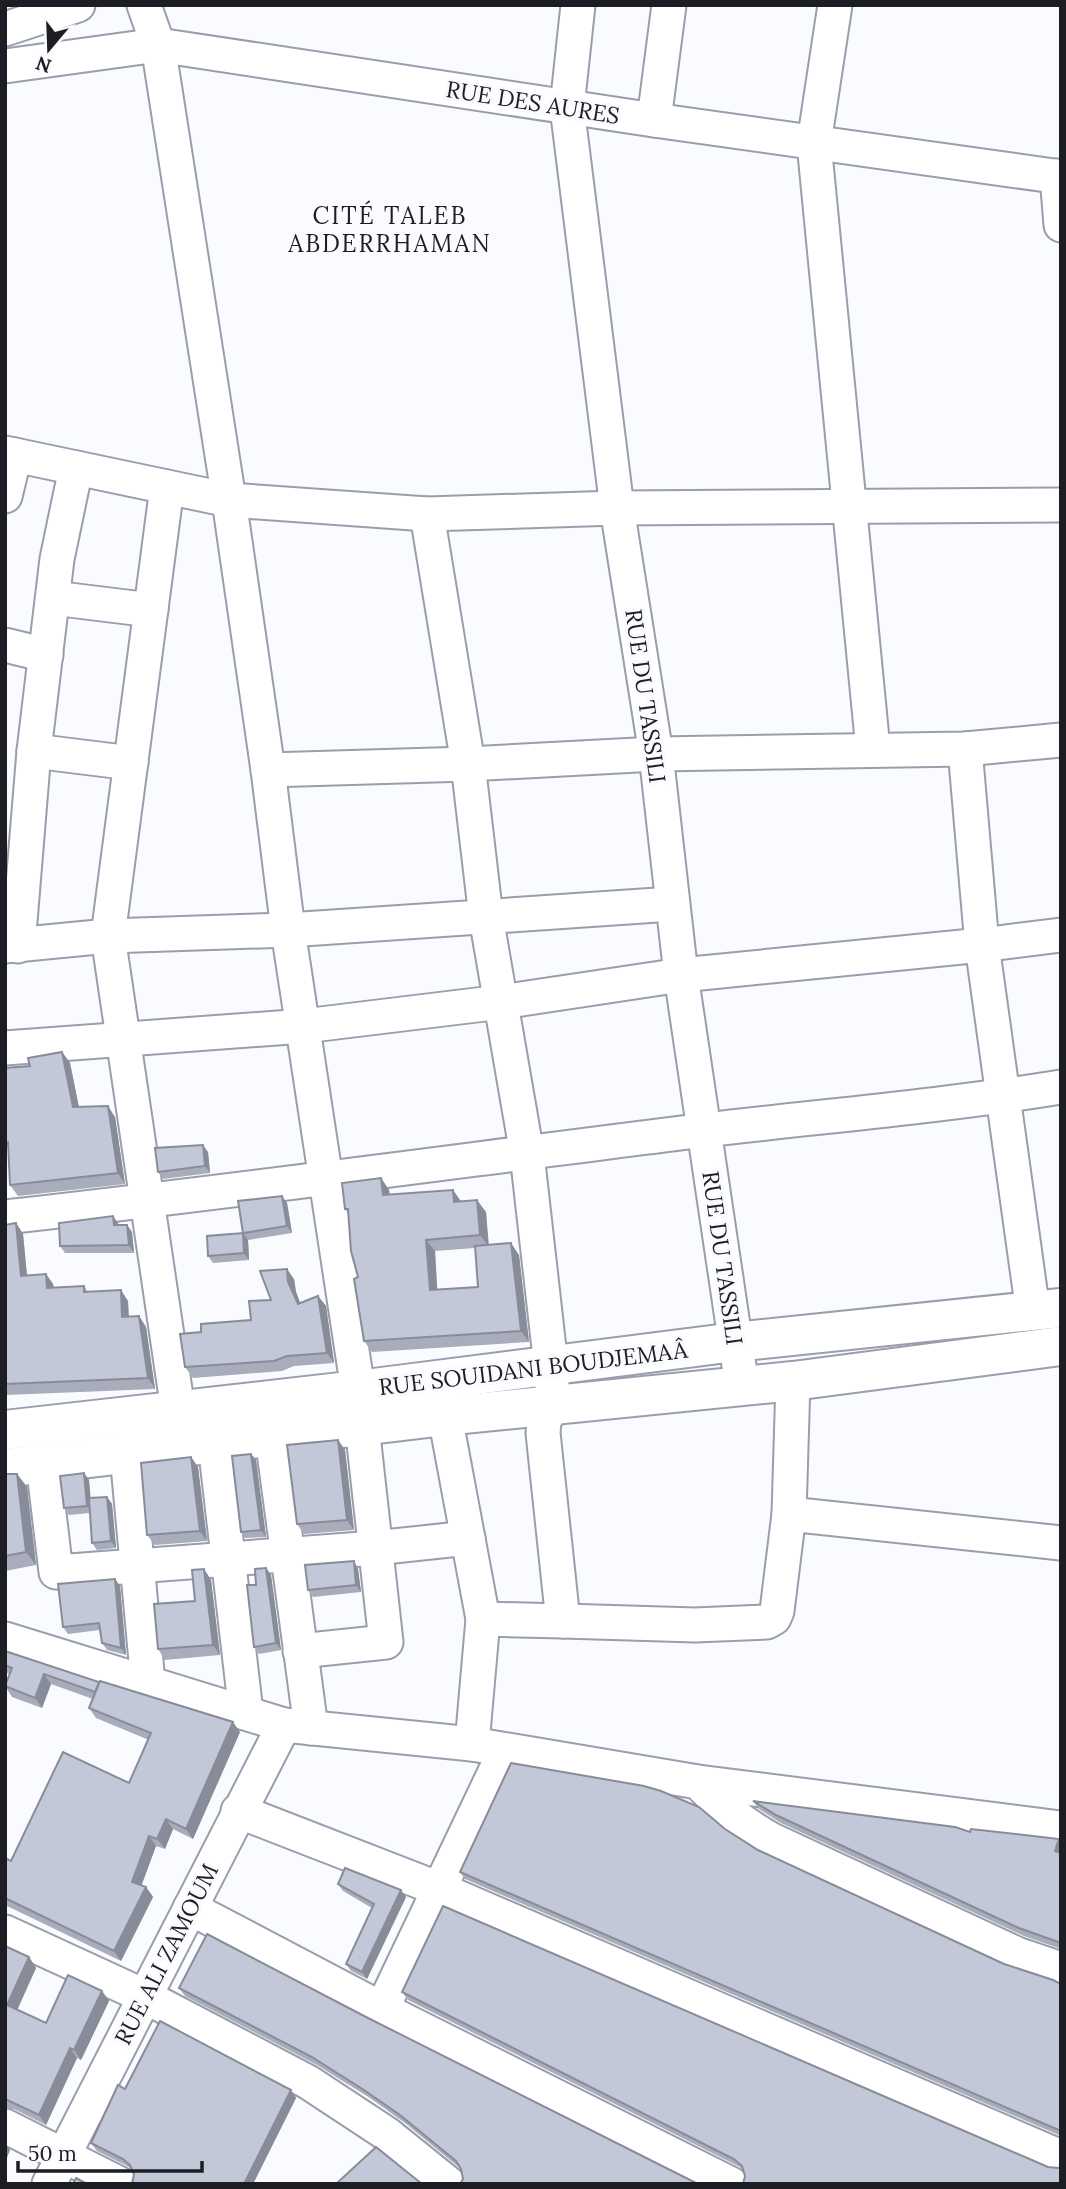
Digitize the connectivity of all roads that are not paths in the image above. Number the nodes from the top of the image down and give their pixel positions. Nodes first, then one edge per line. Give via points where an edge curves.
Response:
1 (78, 5) edge
2 (144, 5) edge
3 (578, 5) edge
4 (668, 5) edge
5 (835, 5) edge
6 (5, 29) edge
7 (159, 45) junction
8 (5, 66) edge
9 (567, 107) junction
10 (654, 120) junction
11 (814, 143) junction
12 (1059, 177) edge
13 (1061, 225) edge
14 (10, 454) edge
15 (76, 468) junction
16 (167, 487) junction
17 (5, 496) edge
18 (229, 500) junction
19 (1061, 505) edge
20 (849, 507) junction
21 (617, 508) junction
22 (427, 514) junction
23 (53, 598) junction
24 (151, 610) junction
25 (5, 645) edge
26 (46, 655) junction
27 (1061, 740) edge
28 (965, 749) junction
29 (873, 750) junction
30 (34, 751) junction
31 (656, 754) junction
32 (131, 763) junction
33 (468, 764) junction
34 (268, 771) junction
35 (672, 904) junction
36 (486, 917) junction
37 (288, 930) junction
38 (1061, 935) edge
39 (108, 936) junction
40 (982, 945) junction
41 (12, 946) edge
42 (681, 975) junction
43 (501, 1002) junction
44 (304, 1026) junction
45 (124, 1040) junction
46 (5, 1048) edge
47 (1061, 1087) edge
48 (1003, 1096) junction
49 (704, 1130) junction
50 (527, 1154) junction
51 (328, 1177) junction
52 (149, 1201) junction
53 (5, 1217) edge
54 (1047, 1310) edge
55 (735, 1342) junction
56 (1061, 1346) edge
57 (551, 1366) junction
58 (793, 1381) junction
59 (743, 1386) junction
60 (553, 1405) junction
61 (360, 1408) junction
62 (178, 1410) junction
63 (445, 1416) junction
64 (5, 1430) edge
65 (272, 1437) junction
66 (215, 1444) junction
67 (127, 1454) junction
68 (43, 1463) junction
69 (5, 1468) edge
70 (789, 1514) junction
71 (468, 1538) junction
72 (1061, 1543) edge
73 (375, 1548) junction
74 (287, 1555) junction
75 (229, 1559) junction
76 (138, 1566) junction
77 (483, 1619) junction
78 (563, 1621) junction
79 (5, 1639) edge
80 (300, 1650) junction
81 (148, 1683) junction
82 (246, 1713) junction
83 (297, 1727) junction
84 (472, 1744) junction
85 (505, 1751) junction
86 (698, 1782) junction
87 (239, 1811) junction
88 (1061, 1828) edge
89 (439, 1889) junction
90 (190, 1908) junction
91 (5, 1931) edge
92 (1061, 1969) edge
93 (144, 1996) junction
94 (382, 2009) junction
95 (5, 2126) edge
96 (1061, 2157) edge
97 (57, 2169) edge
98 (1061, 2177) edge
99 (120, 2184) edge
100 (449, 2184) edge
101 (732, 2184) edge
102 (1060, 2184) edge

1 - 6 street
2 - 7 street
3 - 9 street, RUE DU TASSILI
4 - 10 street
5 - 11 street
7 - 8 street, RUE DES AURES
7 - 9 street, RUE DES AURES
7 - 18 street
9 - 10 street, RUE DES AURES
9 - 21 street, RUE DU TASSILI
10 - 11 street, RUE DES AURES
11 - 12 street, RUE DES AURES
11 - 20 street
12 - 13 street
14 - 15 street
14 - 17 street
15 - 16 street
15 - 23 street
16 - 18 street
16 - 24 street
18 - 22 street
18 - 34 street
19 - 20 street
20 - 21 street
20 - 29 street
21 - 22 street
21 - 31 street, RUE DU TASSILI
22 - 33 street
23 - 24 street
23 - 26 street
24 - 32 street
25 - 26 street
26 - 30 street
27 - 28 street
28 - 29 street
28 - 40 street
29 - 31 street
30 - 32 street
30 - 41 street
31 - 33 street
31 - 35 street, RUE DU TASSILI
32 - 39 street
33 - 34 street
33 - 36 street
34 - 37 street
35 - 36 street
35 - 42 street, RUE DU TASSILI
36 - 37 street
36 - 43 street
37 - 39 street
37 - 44 street
38 - 40 street
39 - 41 street
39 - 45 street
40 - 42 street
40 - 48 street
42 - 43 street
42 - 49 street, RUE DU TASSILI
43 - 44 street
43 - 50 street
44 - 45 street
44 - 51 street
45 - 46 street
45 - 52 street
47 - 48 street
48 - 49 street
48 - 54 street
49 - 50 street
49 - 55 street, RUE DU TASSILI
50 - 51 street
50 - 57 street
51 - 52 street
51 - 61 street
52 - 53 street
52 - 62 street
54 - 55 main road, RUE SOUIDANI BOUDJEMAÂ
55 - 57 main road, RUE SOUIDANI BOUDJEMAÂ
55 - 59 street, RUE DU TASSILI
56 - 58 main road, RUE SOUIDANI BOUDJEMAÂ
57 - 60 street
57 - 61 main road, RUE SOUIDANI BOUDJEMAÂ
58 - 59 main road, RUE SOUIDANI BOUDJEMAÂ
58 - 70 street
59 - 60 main road, RUE SOUIDANI BOUDJEMAÂ
60 - 63 main road, RUE SOUIDANI BOUDJEMAÂ
60 - 78 street via 543,1433
61 - 62 main road, RUE SOUIDANI BOUDJEMAÂ
61 - 63 main road, RUE SOUIDANI BOUDJEMAÂ
61 - 65 main road, RUE SOUIDANI BOUDJEMAÂ
61 - 73 street
62 - 64 main road, RUE SOUIDANI BOUDJEMAÂ
63 - 71 street
65 - 66 main road, RUE SOUIDANI BOUDJEMAÂ
65 - 74 street
66 - 67 main road, RUE SOUIDANI BOUDJEMAÂ
66 - 75 street
67 - 68 main road, RUE SOUIDANI BOUDJEMAÂ
67 - 76 street
68 - 69 main road, RUE SOUIDANI BOUDJEMAÂ
68 - 76 street via 56,1572
70 - 72 street
70 - 78 street via 778,1611 767,1622 695,1626
71 - 73 street
71 - 77 street
73 - 74 street
73 - 80 street via 386,1642
74 - 75 street
74 - 80 street
75 - 76 street
75 - 82 street
76 - 81 street
77 - 78 street
77 - 84 street
79 - 81 street
80 - 83 street
81 - 82 street
82 - 83 street
83 - 84 street
83 - 87 street, RUE ALI ZAMOUM
84 - 85 street
85 - 86 street
85 - 89 street
86 - 88 street
86 - 92 street via 738,1820 772,1840
87 - 89 street
87 - 90 street, RUE ALI ZAMOUM
89 - 94 street
89 - 96 street
90 - 93 street, RUE ALI ZAMOUM
90 - 94 street
91 - 93 street
93 - 97 street, RUE ALI ZAMOUM
93 - 100 street via 308,2082 387,2134
94 - 101 street
95 - 97 street
97 - 99 street
98 - 102 street

